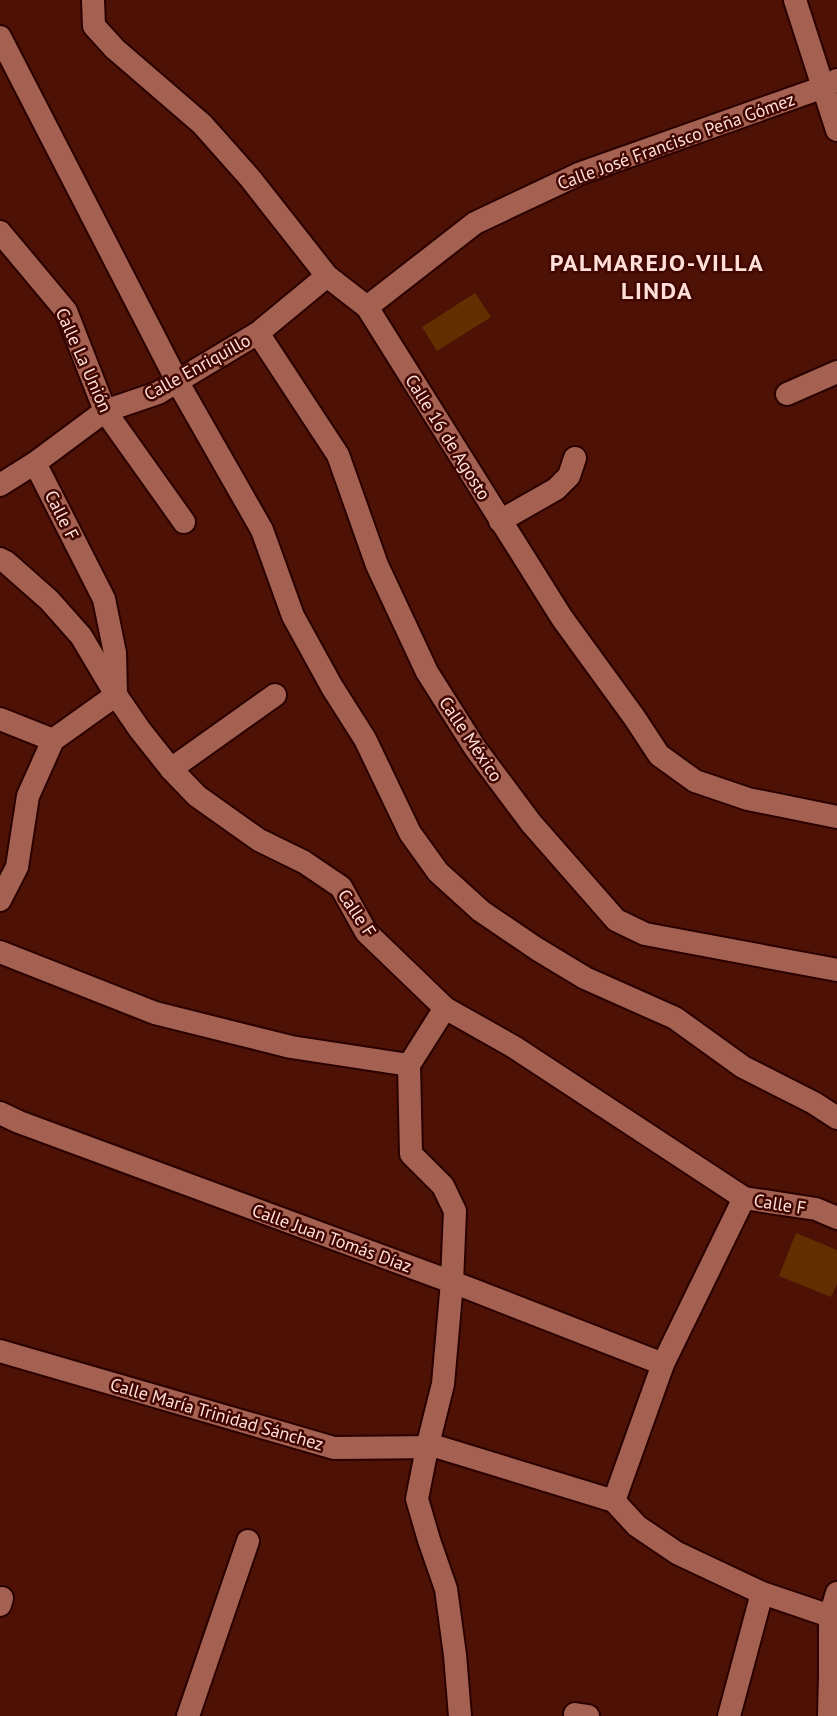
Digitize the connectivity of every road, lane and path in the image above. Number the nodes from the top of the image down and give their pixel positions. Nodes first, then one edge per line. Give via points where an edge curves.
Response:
1 (93, 0) edge
2 (795, 0) edge
3 (0, 37) edge
4 (830, 83) edge
5 (837, 130) edge
6 (0, 232) edge
7 (327, 276) junction
8 (367, 307) junction
9 (258, 333) junction
10 (837, 372) edge
11 (177, 381) junction
12 (787, 394) dead end
13 (105, 411) junction
14 (575, 458) dead end
15 (35, 463) junction
16 (0, 485) edge
17 (500, 521) junction
18 (184, 522) dead end
19 (0, 559) edge
20 (116, 695) junction
21 (275, 695) dead end
22 (0, 719) edge
23 (53, 740) junction
24 (171, 769) junction
25 (837, 817) edge
26 (0, 900) edge
27 (0, 952) edge
28 (837, 970) edge
29 (445, 1008) junction
30 (409, 1065) junction
31 (0, 1113) edge
32 (837, 1118) edge
33 (744, 1198) junction
34 (837, 1218) edge
35 (452, 1282) junction
36 (0, 1351) edge
37 (663, 1364) junction
38 (427, 1448) junction
39 (614, 1501) junction
40 (248, 1541) dead end
41 (762, 1593) junction
42 (837, 1593) edge
43 (830, 1616) junction
44 (834, 1683) edge
45 (188, 1716) edge
46 (460, 1716) edge
47 (729, 1716) edge
48 (829, 1716) edge

1 - 7 street, Calle 16 de Agosto via 94,26 115,49 202,123
2 - 4 street
3 - 11 street
4 - 5 street
4 - 8 street, Calle José Francisco Peña Gómez via 581,173 475,223
6 - 13 street, Calle La Unión via 66,311
7 - 8 street, Calle 16 de Agosto
7 - 9 street, Calle Enriquillo
8 - 17 street, Calle 16 de Agosto
9 - 11 street, Calle Enriquillo
9 - 28 street, Calle México via 338,455 377,566 427,672 475,748 531,823 616,920 645,934
10 - 12 street
11 - 13 street, Calle Enriquillo via 158,393
11 - 32 street via 262,530 293,616 365,739 410,833 438,872 481,911 537,949 585,978 675,1018 743,1067
13 - 15 street, Calle Enriquillo
13 - 18 street, Calle La Unión
14 - 17 street via 569,476 556,489
15 - 16 street, Calle Enriquillo
15 - 20 street, Calle F via 104,599 115,653
17 - 25 street, Calle 16 de Agosto via 562,618 659,755 695,781 748,799
19 - 20 street via 49,600 81,636
20 - 23 street
20 - 24 street, Calle F
21 - 24 street
22 - 23 street
23 - 26 street via 28,796 17,867
24 - 29 street, Calle F via 197,796 259,840 304,862 341,887 366,932
27 - 30 street via 155,1013 291,1047
29 - 30 street
29 - 33 street, Calle F via 514,1047
30 - 35 street via 411,1154 443,1186 455,1210
31 - 35 street, Calle Juan Tomás Díaz
33 - 34 street, Calle F via 816,1209
33 - 37 street
35 - 37 street, Calle Juan Tomás Díaz
35 - 38 street via 443,1384
36 - 38 street, Calle María Trinidad Sánchez via 334,1448
37 - 39 street
38 - 39 street, Calle María Trinidad Sánchez via 438,1447
38 - 46 street via 417,1499 446,1589
39 - 41 street via 637,1526 677,1553
40 - 45 street
41 - 43 street
41 - 47 street
42 - 43 street
43 - 44 street
44 - 48 street

